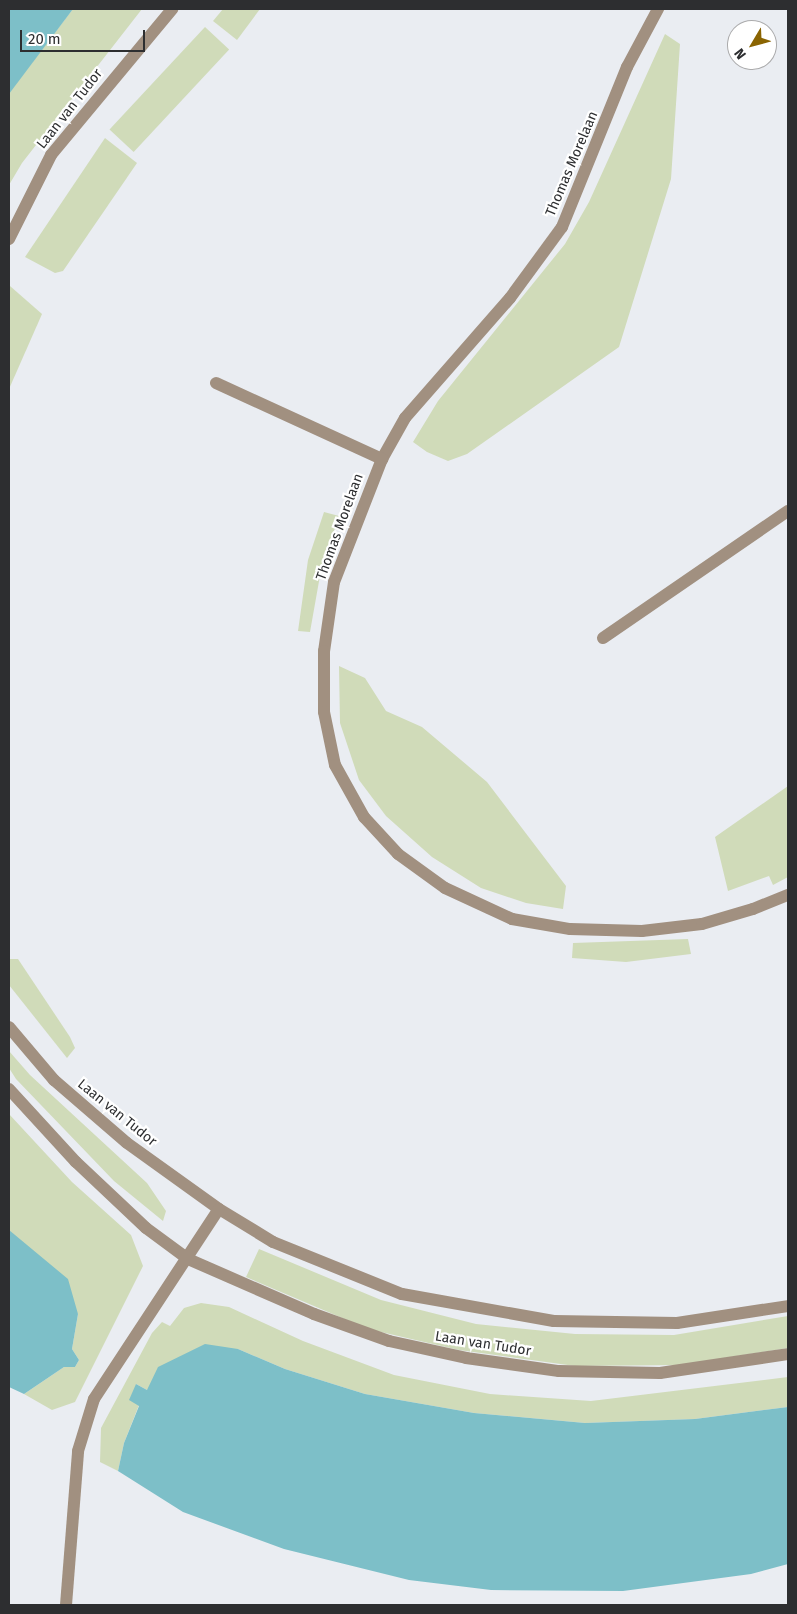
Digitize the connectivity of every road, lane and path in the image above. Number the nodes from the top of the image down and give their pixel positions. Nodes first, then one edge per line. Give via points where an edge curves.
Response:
1 (172, 9) edge
2 (658, 9) edge
3 (9, 239) edge
4 (216, 383) dead end
5 (382, 459) junction
6 (788, 511) edge
7 (603, 638) dead end
8 (788, 895) edge
9 (9, 1027) edge
10 (9, 1089) edge
11 (219, 1210) junction
12 (188, 1259) junction
13 (788, 1306) edge
14 (788, 1354) edge
15 (66, 1605) edge

1 - 3 street, Laan van Tudor via 51,155
2 - 5 street, Thomas Morelaan via 627,67 562,226 510,298 405,418
4 - 5 street
5 - 8 street, Thomas Morelaan via 334,582 324,651 324,712 336,765 364,817 398,854 445,888 512,919 570,928 642,931 702,924
6 - 7 street
9 - 11 street, Laan van Tudor via 69,1093 127,1143
10 - 12 street, Laan van Tudor via 76,1162 146,1228
11 - 12 street
11 - 13 street, Laan van Tudor via 273,1242 336,1269 402,1294 467,1308 554,1321 676,1323
12 - 14 street, Laan van Tudor via 314,1314 389,1341 466,1358 558,1371 660,1373
12 - 15 street via 94,1399 78,1451 67,1556

